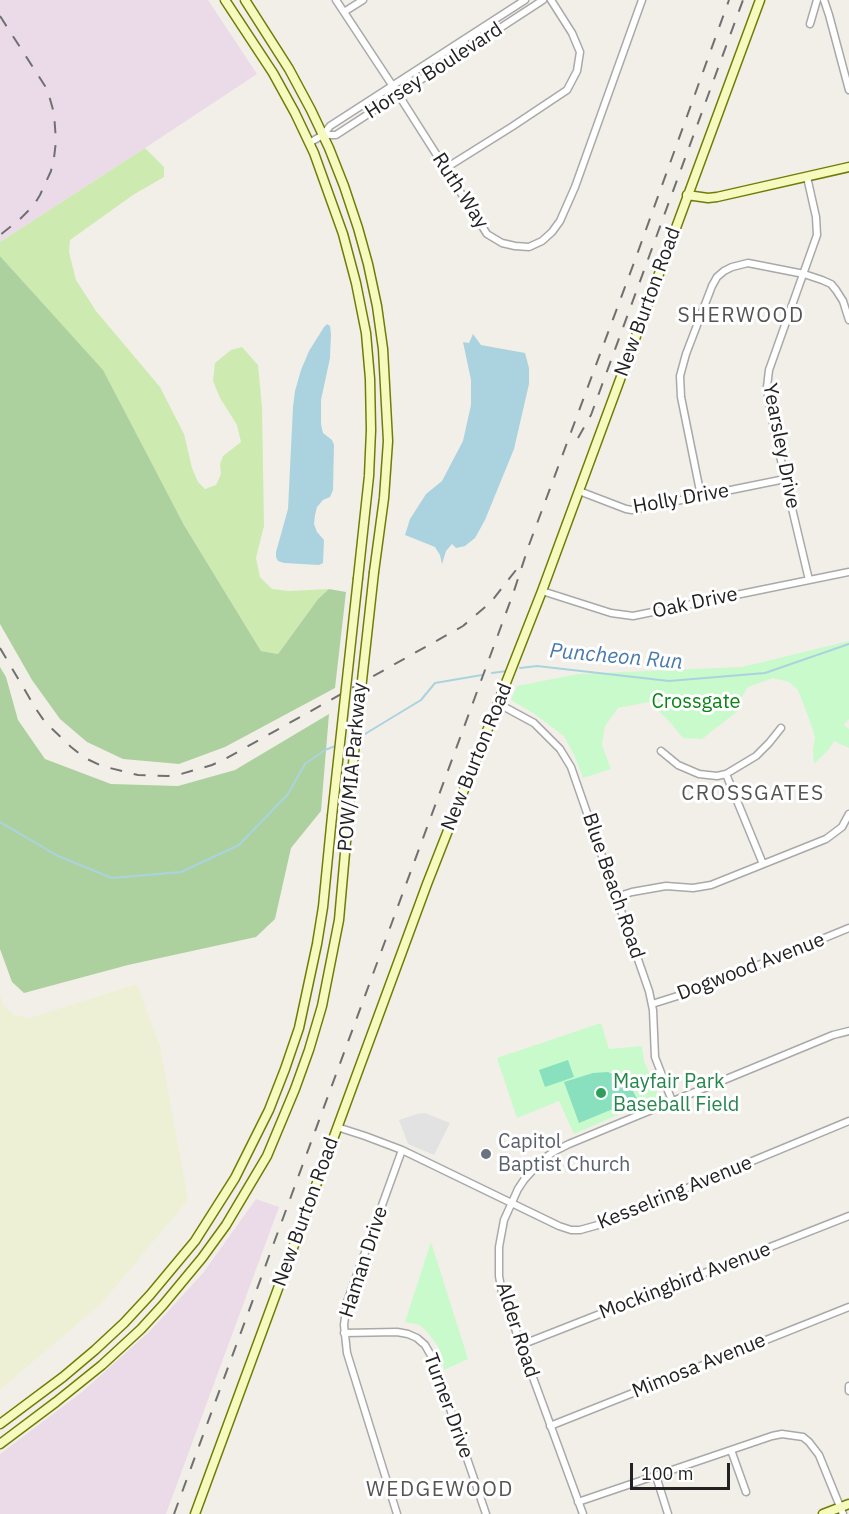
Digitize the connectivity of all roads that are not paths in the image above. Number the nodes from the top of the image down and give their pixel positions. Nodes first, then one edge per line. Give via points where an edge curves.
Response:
1 (225, 0) edge
2 (245, 0) edge
3 (336, 0) edge
4 (363, 0) edge
5 (525, 0) edge
6 (543, 0) edge
7 (551, 0) edge
8 (642, 0) edge
9 (760, 0) edge
10 (818, 0) edge
11 (824, 0) edge
12 (344, 12) junction
13 (810, 24) dead end
14 (393, 86) junction
15 (849, 90) edge
16 (398, 94) junction
17 (323, 135) junction
18 (309, 143) junction
19 (849, 167) edge
20 (446, 168) junction
21 (807, 177) junction
22 (687, 195) junction
23 (804, 274) junction
24 (849, 320) edge
25 (785, 479) junction
26 (579, 491) junction
27 (701, 496) junction
28 (849, 572) edge
29 (809, 580) junction
30 (542, 591) junction
31 (499, 704) junction
32 (781, 728) dead end
33 (661, 751) dead end
34 (726, 774) junction
35 (849, 814) edge
36 (763, 864) junction
37 (616, 897) junction
38 (849, 928) edge
39 (652, 1004) junction
40 (849, 1031) edge
41 (672, 1101) junction
42 (849, 1121) edge
43 (337, 1127) junction
44 (402, 1150) junction
45 (512, 1203) junction
46 (849, 1216) edge
47 (849, 1307) edge
48 (344, 1333) junction
49 (521, 1345) junction
50 (849, 1386) edge
51 (849, 1391) edge
52 (0, 1424) edge
53 (550, 1426) junction
54 (0, 1444) edge
55 (731, 1450) junction
56 (656, 1476) junction
57 (746, 1492) dead end
58 (578, 1502) junction
59 (844, 1508) edge
60 (195, 1514) edge
61 (397, 1514) edge
62 (486, 1514) edge
63 (583, 1514) edge
64 (668, 1514) edge
65 (823, 1514) edge

1 - 18 main road, POW/MIA Parkway via 273,73
2 - 17 main road, POW/MIA Parkway via 289,69
3 - 12 street, Ruth Way
4 - 12 street
5 - 14 street, Horsey Boulevard
6 - 16 street, Horsey Boulevard
7 - 20 street via 580,52 578,71 567,90
8 - 20 street, Ruth Way via 575,187 560,221 542,241 529,247 515,246 487,234
9 - 22 main road, New Burton Road
10 - 13 street
11 - 15 street
12 - 14 street, Ruth Way
14 - 16 street, Ruth Way
14 - 17 street, Horsey Boulevard via 330,126
16 - 17 street, Horsey Boulevard via 336,135
16 - 20 street, Ruth Way
17 - 18 street, Horsey Boulevard
17 - 54 main road, POW/MIA Parkway, bridge via 358,228 377,306 388,441 339,920 322,1006 295,1089 267,1156 202,1258 141,1329 102,1365
18 - 52 main road, POW/MIA Parkway, bridge via 330,195 356,283 366,333 371,430 326,875 317,944 299,1028 268,1110 236,1178 195,1241 124,1323 63,1377
19 - 21 main road
21 - 22 main road via 717,197
21 - 23 street, Yearsley Drive via 818,226
22 - 26 main road, New Burton Road
23 - 24 street via 836,290
23 - 25 street, Yearsley Drive via 767,378
23 - 27 street via 755,263 741,264 724,271 712,286 680,376
25 - 27 street, Holly Drive
25 - 29 street, Yearsley Drive
26 - 27 street, Holly Drive via 632,510
26 - 30 main road, New Burton Road
28 - 29 street, Oak Drive
29 - 30 street, Oak Drive via 628,616 610,614
30 - 31 main road, New Burton Road
31 - 37 street, Blue Beach Road via 534,723 566,757
31 - 43 main road, New Burton Road
32 - 34 street via 756,756
33 - 34 street via 678,765 699,774
34 - 36 street
35 - 36 street via 842,827 826,839
36 - 37 street via 711,885 666,886
37 - 39 street, Blue Beach Road
38 - 39 street, Dogwood Avenue
39 - 41 street, Blue Beach Road via 655,1057
40 - 41 street, Alder Road
41 - 45 street, Alder Road via 555,1151 524,1180
42 - 45 street, Kesselring Avenue via 588,1229 565,1229
43 - 44 street, Kesselring Avenue
43 - 60 main road, New Burton Road
44 - 45 street, Kesselring Avenue
44 - 48 street, Haman Drive via 347,1302
45 - 49 street, Alder Road via 501,1234 499,1276
46 - 49 street, Mockingbird Avenue
47 - 53 street, Mimosa Avenue
48 - 61 street, Haman Drive via 352,1372
48 - 62 street, Turner Drive via 397,1332 425,1345
49 - 53 street, Alder Road
50 - 51 street
53 - 58 street, Alder Road
55 - 56 street
55 - 57 street
55 - 59 street via 782,1434 803,1437 819,1455
56 - 58 street
56 - 64 street
58 - 63 street, Alder Road
59 - 65 main road

